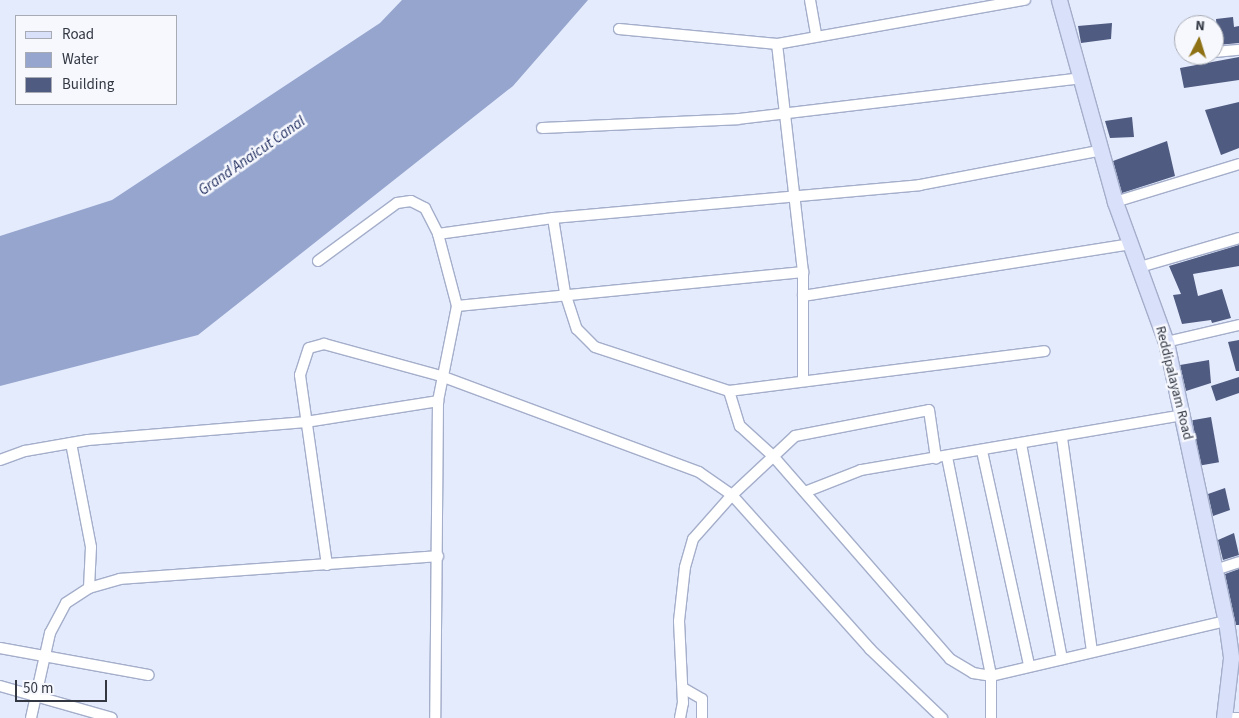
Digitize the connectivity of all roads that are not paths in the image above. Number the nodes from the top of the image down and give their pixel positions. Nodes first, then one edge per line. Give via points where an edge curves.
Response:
1 (810, 0) edge
2 (1024, 0) edge
3 (1058, 0) edge
4 (619, 29) dead end
5 (816, 35) junction
6 (777, 44) junction
7 (1239, 50) edge
8 (1224, 51) edge
9 (1080, 78) junction
10 (783, 114) junction
11 (542, 128) dead end
12 (1099, 151) junction
13 (1239, 164) edge
14 (793, 199) junction
15 (1115, 202) junction
16 (553, 218) junction
17 (438, 234) junction
18 (1239, 238) edge
19 (1131, 244) junction
20 (318, 261) dead end
21 (1140, 266) junction
22 (803, 272) junction
23 (565, 293) junction
24 (803, 296) junction
25 (457, 306) junction
26 (1239, 325) edge
27 (1166, 342) junction
28 (1044, 351) dead end
29 (441, 376) junction
30 (803, 381) junction
31 (728, 391) junction
32 (438, 401) junction
33 (1182, 415) junction
34 (306, 422) junction
35 (1062, 438) junction
36 (71, 442) junction
37 (1022, 444) junction
38 (982, 451) junction
39 (772, 456) junction
40 (947, 456) junction
41 (936, 458) junction
42 (0, 460) edge
43 (805, 492) junction
44 (732, 495) junction
45 (438, 556) junction
46 (1239, 562) edge
47 (327, 565) junction
48 (1215, 570) junction
49 (89, 588) junction
50 (1226, 621) junction
51 (0, 648) edge
52 (1092, 652) junction
53 (44, 657) junction
54 (1062, 658) junction
55 (1030, 665) junction
56 (149, 676) dead end
57 (991, 676) junction
58 (0, 686) edge
59 (682, 688) junction
60 (36, 695) junction
61 (31, 718) edge
62 (112, 718) edge
63 (435, 718) edge
64 (680, 718) edge
65 (702, 718) edge
66 (942, 718) edge
67 (991, 718) edge
68 (1224, 718) edge
69 (1239, 718) edge

1 - 5 street
2 - 5 street
3 - 9 street, Reddipalayam Road
4 - 6 street
5 - 6 street
6 - 10 street
7 - 8 street
9 - 10 street
9 - 12 street, Reddipalayam Road
10 - 11 street
10 - 14 street
12 - 14 street via 920,185
12 - 15 street, Reddipalayam Road
13 - 15 street
14 - 16 street
14 - 22 street
15 - 19 street, Reddipalayam Road
16 - 17 street
16 - 23 street
17 - 20 street via 426,208 411,201 398,203
17 - 25 street
18 - 21 street
19 - 21 street, Reddipalayam Road
19 - 24 street
21 - 27 street, Reddipalayam Road
22 - 23 street
22 - 24 street
23 - 25 street
23 - 31 street via 577,329 595,347
24 - 30 street
25 - 29 street
26 - 27 street
27 - 33 street, Reddipalayam Road
28 - 30 street
29 - 32 street
29 - 34 street via 324,344 309,348 300,374
29 - 44 street via 699,472
30 - 31 street
31 - 39 street via 740,426
32 - 34 street
32 - 45 street
33 - 35 street
33 - 48 street, Reddipalayam Road
34 - 36 street
34 - 47 street
35 - 37 street
35 - 52 street
36 - 42 street via 25,450
36 - 49 street via 91,547
37 - 38 street
37 - 54 street
38 - 40 street
38 - 55 street
39 - 41 street via 795,436 929,410
39 - 43 street
39 - 44 street
40 - 41 street
40 - 57 street
41 - 43 street via 861,470
43 - 57 street via 950,659 973,673
44 - 59 street via 693,539 685,567 680,621
44 - 66 street via 870,649
45 - 47 street
45 - 63 street
46 - 48 street
47 - 49 street via 120,579
48 - 50 street, Reddipalayam Road
49 - 53 street via 66,603 50,633
50 - 52 street
50 - 68 street, Reddipalayam Road via 1231,658
51 - 53 street
52 - 54 street
53 - 56 street
53 - 60 street
54 - 55 street
55 - 57 street
57 - 67 street
58 - 60 street
59 - 64 street
59 - 65 street via 702,700
60 - 61 street
60 - 62 street
68 - 69 street

